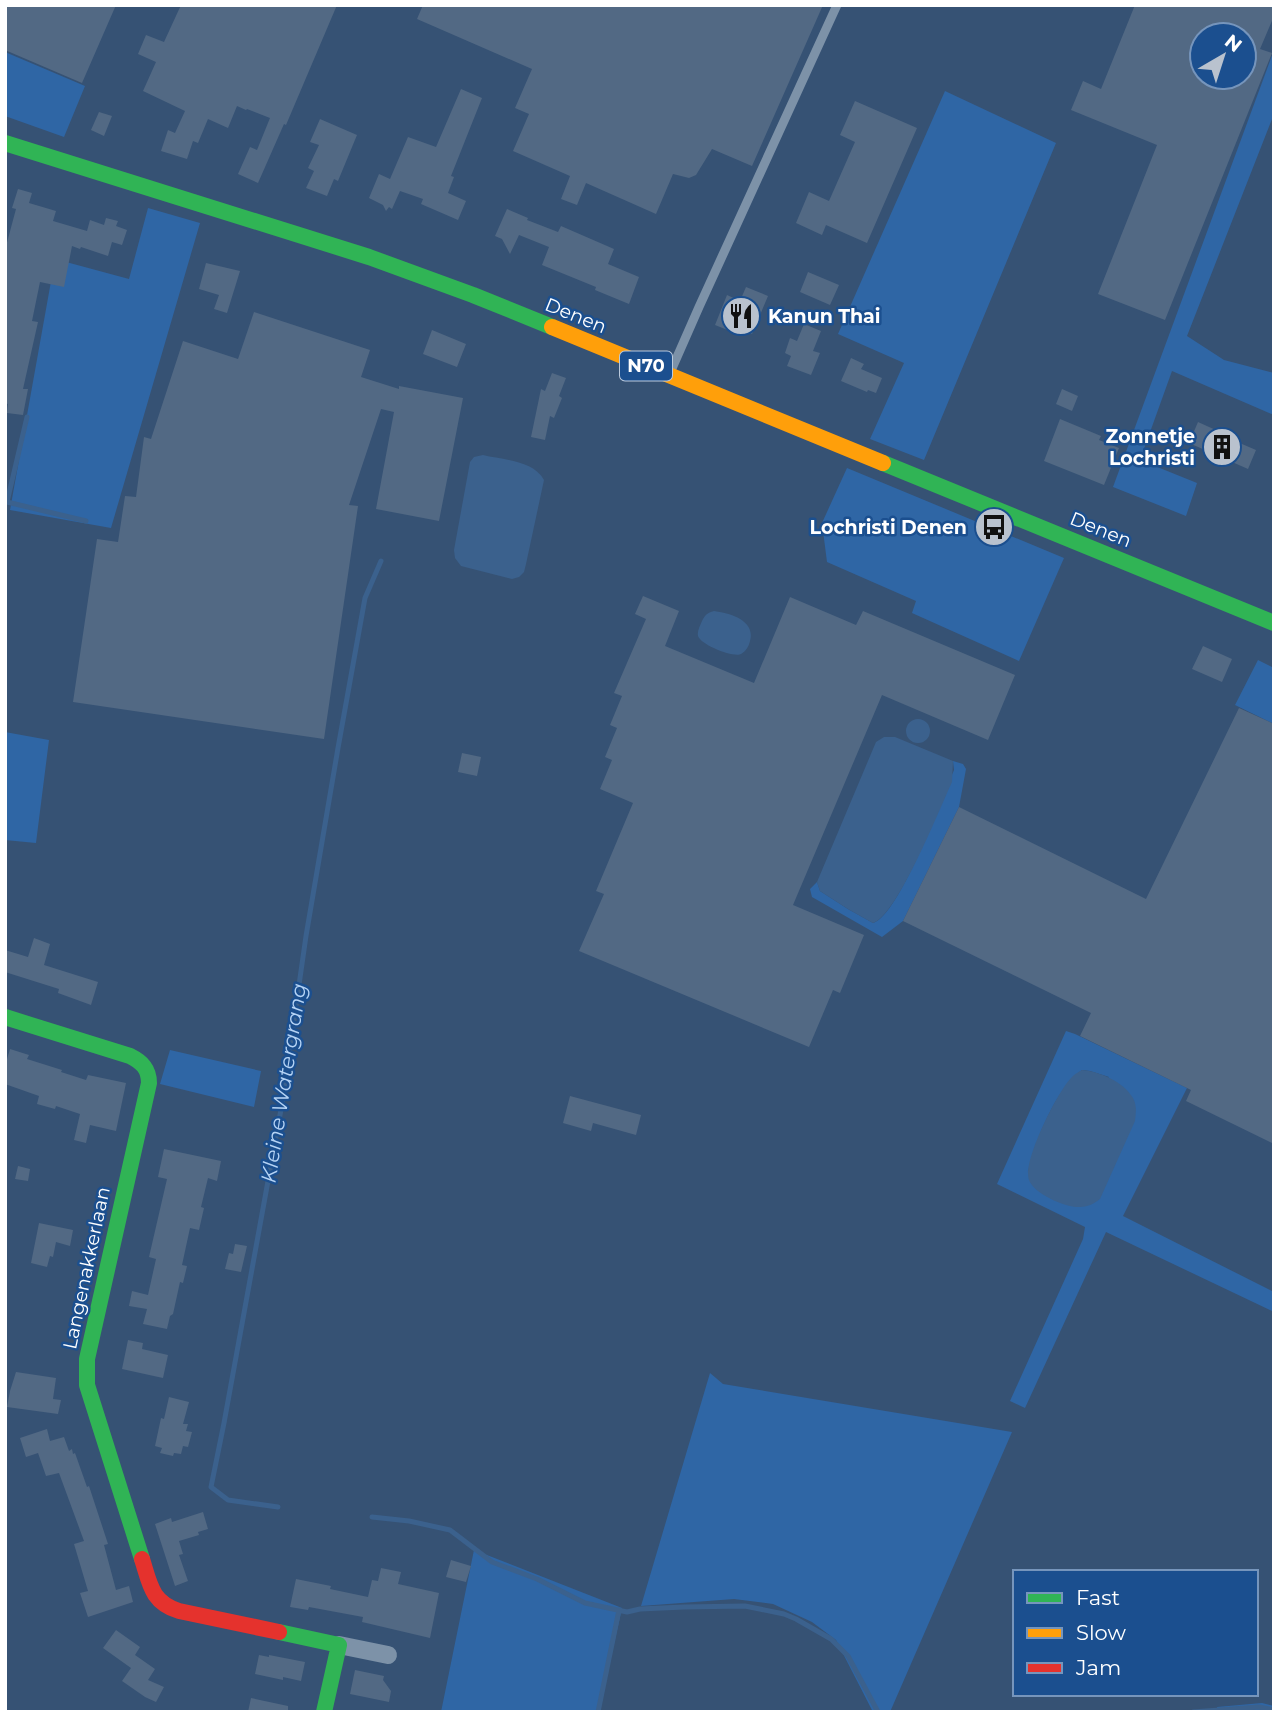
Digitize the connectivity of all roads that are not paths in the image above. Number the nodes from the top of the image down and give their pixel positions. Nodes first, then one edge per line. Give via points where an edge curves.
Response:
1 (837, 5) edge
2 (5, 143) edge
3 (670, 375) junction
4 (1274, 623) edge
5 (5, 1017) edge
6 (339, 1645) junction
7 (388, 1655) dead end
8 (324, 1712) edge

1 - 3 lane
2 - 3 main road, Denen / N70 via 369,257
3 - 4 main road, Denen / N70
5 - 6 main road, Langenakkerlaan via 138,1060 149,1077 86,1375 153,1592 167,1608
6 - 7 street, Langenakkerlaan
6 - 8 main road

